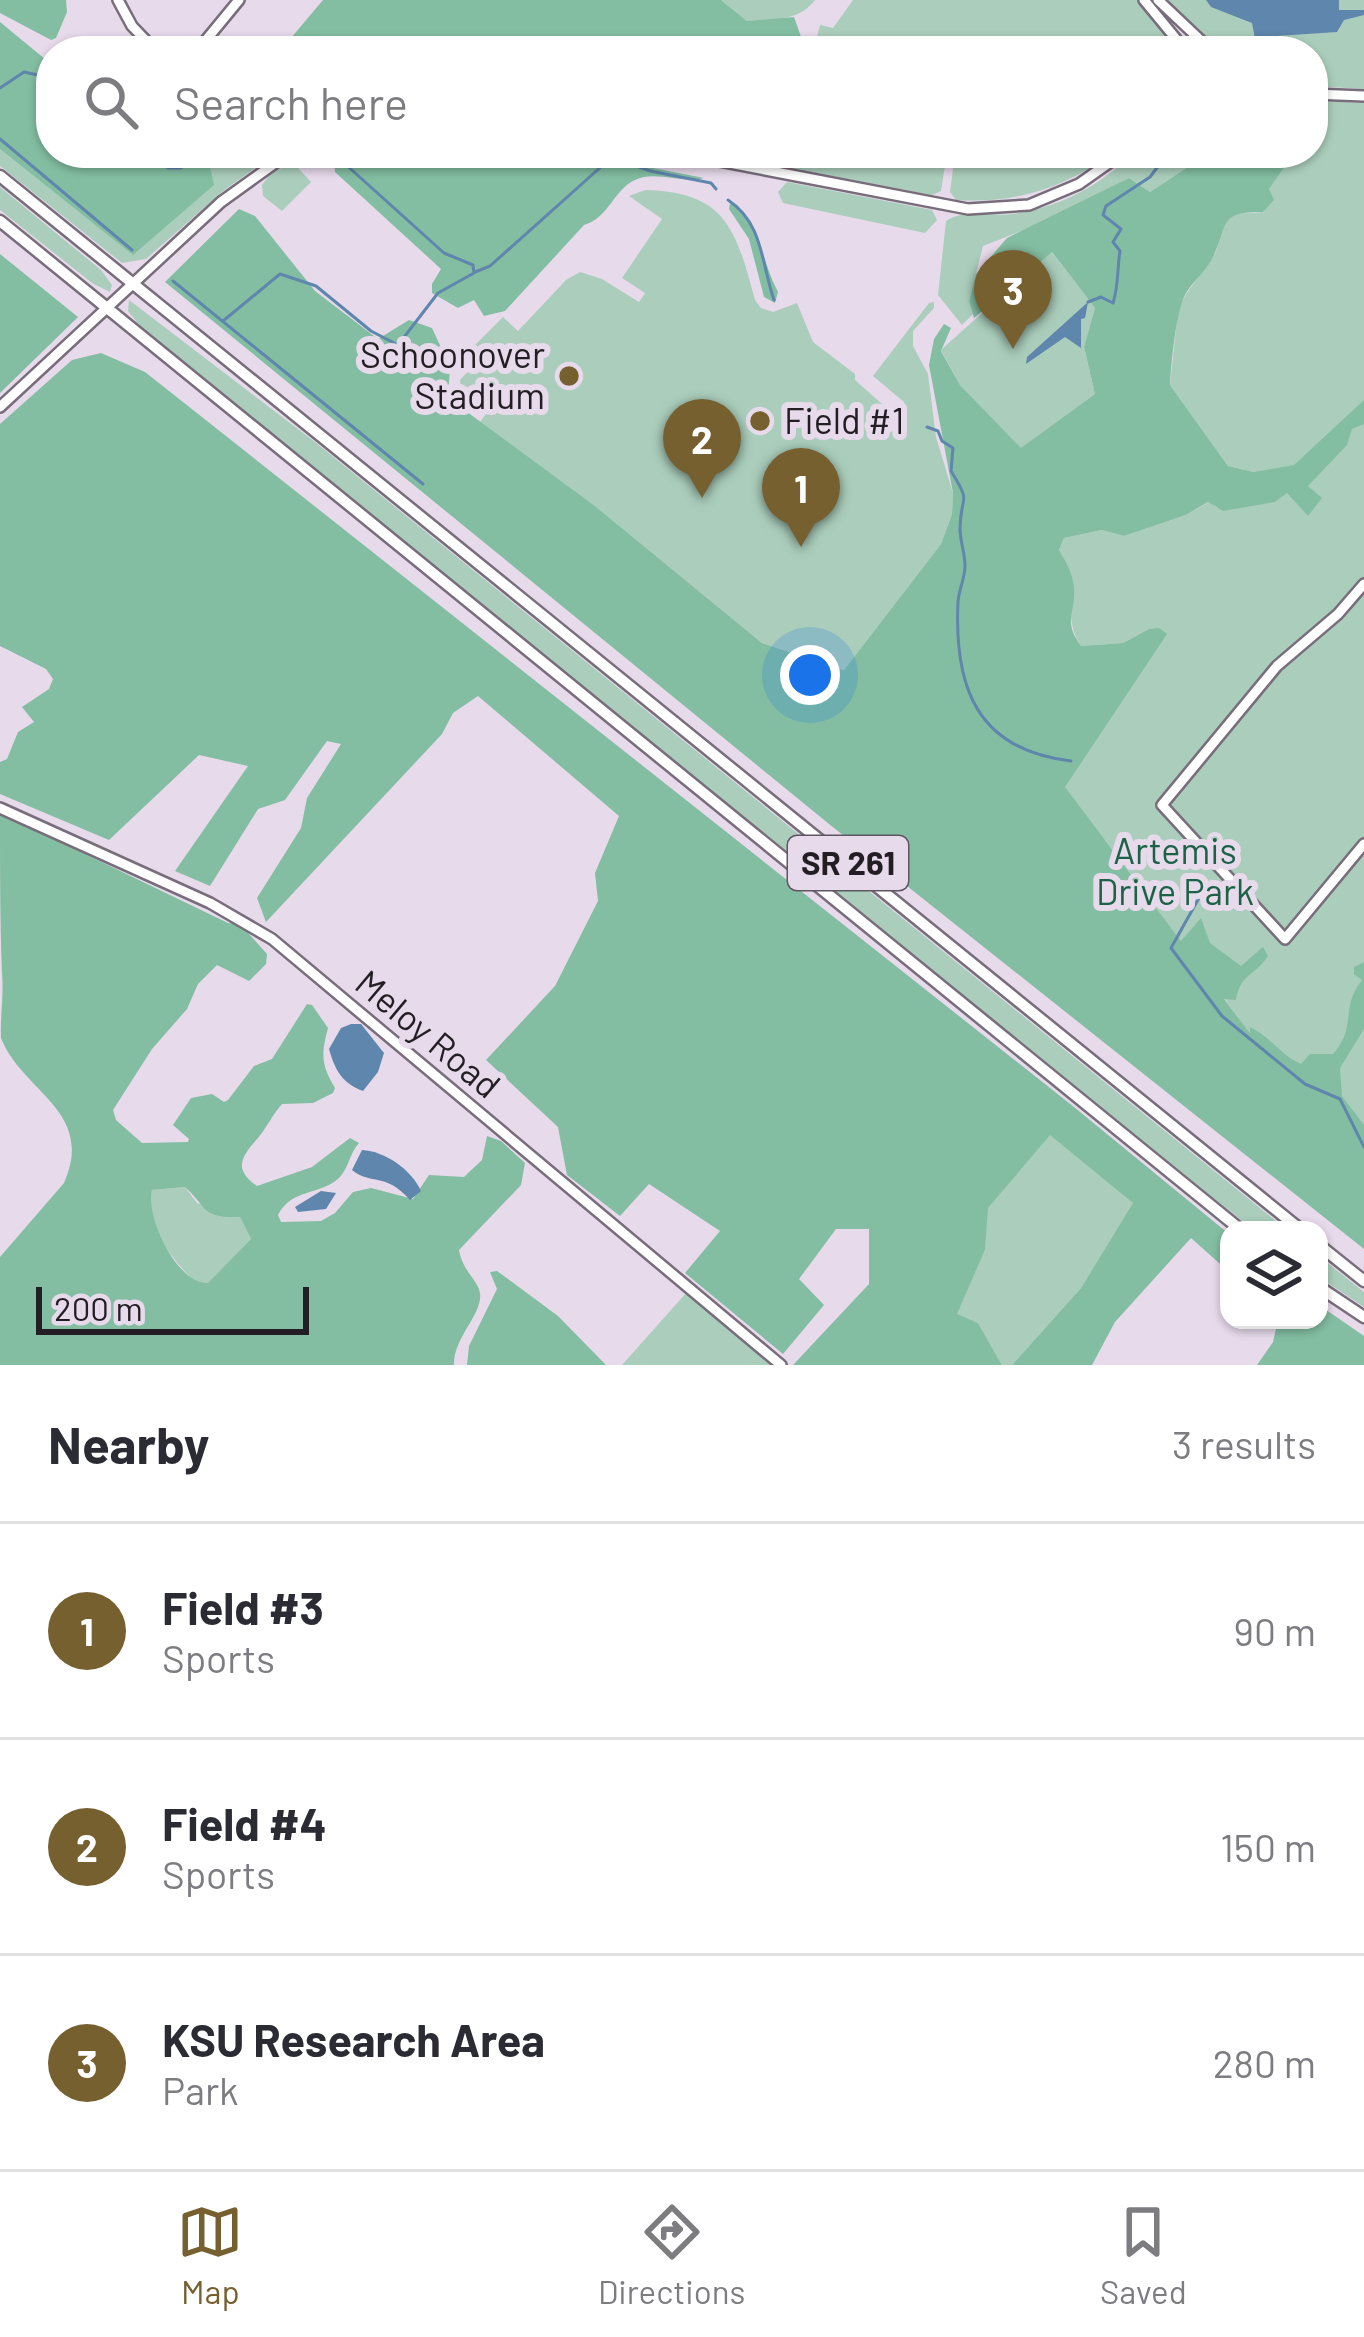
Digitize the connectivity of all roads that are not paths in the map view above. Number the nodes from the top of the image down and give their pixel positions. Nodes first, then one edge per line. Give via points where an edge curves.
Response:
1 (118, 0) edge
2 (238, 0) edge
3 (1144, 0) edge
4 (1158, 0) edge
5 (142, 36) edge
6 (209, 36) edge
7 (1184, 36) edge
8 (1188, 36) edge
9 (1328, 95) edge
10 (1364, 96) edge
11 (269, 168) edge
12 (754, 168) edge
13 (1102, 168) edge
14 (0, 176) edge
15 (0, 220) edge
16 (133, 284) junction
17 (107, 308) junction
18 (0, 407) edge
19 (1364, 584) edge
20 (0, 808) edge
21 (1364, 844) edge
22 (1230, 1221) edge
23 (1290, 1221) edge
24 (1328, 1252) edge
25 (1364, 1281) edge
26 (1328, 1293) edge
27 (1364, 1317) edge
28 (781, 1365) edge

1 - 5 street
2 - 6 street
3 - 7 street
4 - 8 street
9 - 10 street
11 - 16 street
12 - 13 street via 968,209 1028,205
14 - 16 main road, SR 261
15 - 17 main road, SR 261
16 - 17 street
16 - 23 main road, SR 261
17 - 18 street
17 - 22 main road, SR 261
19 - 21 street via 1277,666 1162,805 1285,939
20 - 28 street, Meloy Road via 272,939
24 - 25 main road
26 - 27 main road

